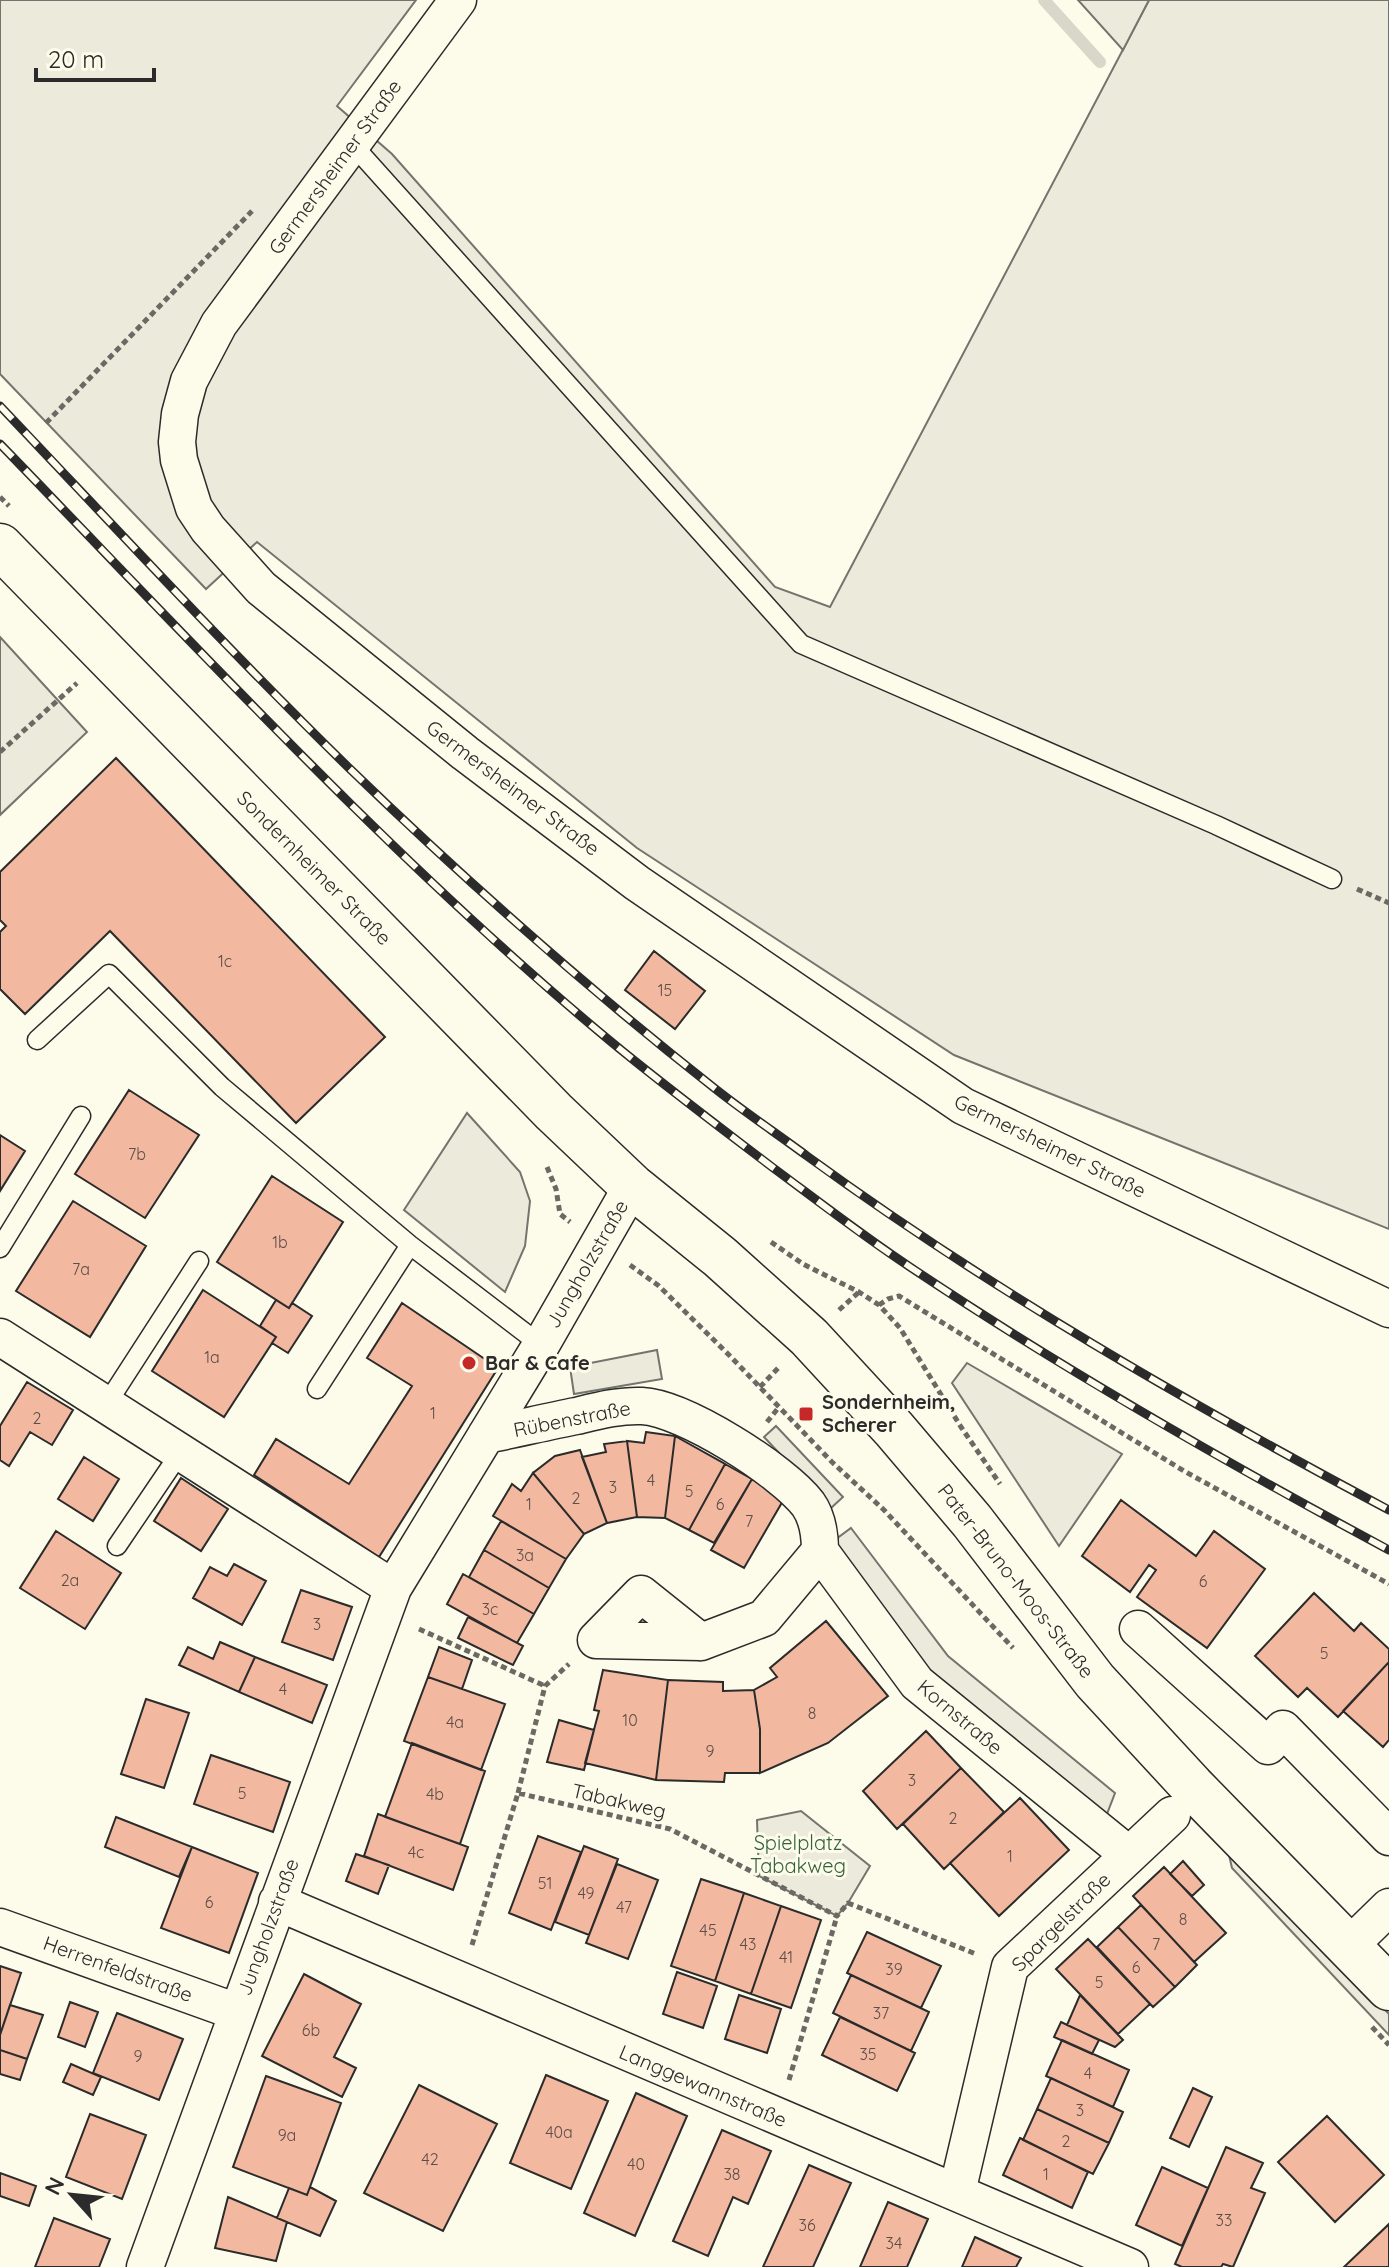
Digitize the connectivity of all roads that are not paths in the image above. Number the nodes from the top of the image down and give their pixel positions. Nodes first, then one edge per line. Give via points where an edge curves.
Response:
1 (458, 0) edge
2 (352, 144) junction
3 (0, 546) edge
4 (1332, 879) dead end
5 (37, 1040) dead end
6 (81, 1116) dead end
7 (632, 1186) junction
8 (410, 1245) junction
9 (0, 1248) edge
10 (199, 1261) dead end
11 (1389, 1309) edge
12 (0, 1337) edge
13 (541, 1345) junction
14 (317, 1389) dead end
15 (106, 1405) junction
16 (486, 1435) junction
17 (180, 1453) junction
18 (117, 1546) dead end
19 (820, 1551) junction
20 (388, 1600) junction
21 (1138, 1629) dead end
22 (701, 1642) junction
23 (1172, 1815) dead end
24 (1389, 1837) edge
25 (1129, 1855) junction
26 (277, 1902) junction
27 (1389, 1907) edge
28 (0, 1927) edge
29 (1349, 1946) junction
30 (1378, 2006) edge
31 (237, 2012) junction
32 (957, 2192) junction
33 (145, 2267) edge
34 (1130, 2267) edge

1 - 2 street, Germersheimer Straße
2 - 4 lane via 801,644
2 - 11 street, Germersheimer Straße via 219,324 189,381 180,414 179,460 194,508 226,552 261,588 465,753 637,883 963,1106
3 - 7 main road, Sondernheimer Straße
5 - 8 lane via 109,974 222,1087
6 - 9 lane
7 - 13 street, Jungholzstraße
7 - 29 main road, Pater-Bruno-Moos-Straße via 809,1337 972,1521 1095,1681
8 - 13 lane
8 - 14 lane
10 - 15 lane
12 - 15 street
13 - 16 street, Jungholzstraße
15 - 17 street
16 - 19 street, Rübenstraße via 614,1408 668,1411 738,1447 791,1486 814,1514
16 - 20 street, Jungholzstraße
17 - 18 lane
17 - 20 street
19 - 22 street via 764,1618
19 - 25 street, Kornstraße via 917,1683
20 - 26 street, Jungholzstraße
21 - 24 street via 1268,1746 1283,1729
22 - 22 street via 641,1594 596,1640
23 - 25 street, Spargelstraße
25 - 32 street, Spargelstraße via 1010,1967
26 - 31 street, Jungholzstraße
26 - 32 street, Langgewannstraße
27 - 29 street
28 - 31 street, Herrenfeldstraße
29 - 30 main road, Pater-Bruno-Moos-Straße
31 - 33 street, Jungholzstraße
32 - 34 street, Langgewannstraße

